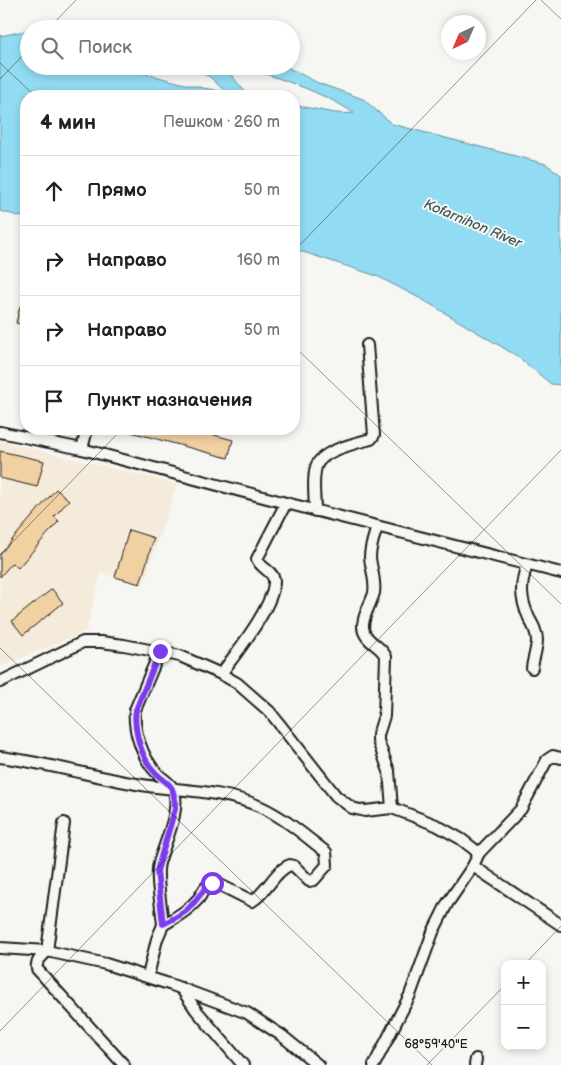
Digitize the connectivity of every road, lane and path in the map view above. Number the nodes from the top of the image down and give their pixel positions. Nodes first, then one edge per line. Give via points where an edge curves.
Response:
1 (367, 345) dead end
2 (0, 432) edge
3 (86, 435) edge
4 (82, 449) junction
5 (286, 504) junction
6 (314, 511) junction
7 (377, 527) junction
8 (527, 565) junction
9 (561, 573) edge
10 (160, 651) junction
11 (532, 668) dead end
12 (221, 674) junction
13 (0, 682) edge
14 (0, 757) edge
15 (561, 758) edge
16 (173, 788) junction
17 (392, 808) junction
18 (64, 823) dead end
19 (479, 853) junction
20 (473, 866) junction
21 (163, 924) junction
22 (561, 925) edge
23 (0, 948) edge
24 (47, 951) junction
25 (148, 976) junction
26 (181, 988) junction
27 (124, 1065) edge
28 (243, 1065) edge
29 (318, 1065) edge
30 (374, 1065) edge

1 - 6 street via 374,435 371,439 324,455 318,461
2 - 4 street
3 - 4 street
4 - 5 street
5 - 6 street
5 - 12 street via 257,559 273,576 270,595 253,630
6 - 7 street
7 - 8 street
7 - 17 street via 370,550 374,593 363,628 364,634 383,650 386,657 385,709 378,741 388,771
8 - 9 street
8 - 11 street via 521,592 536,631
10 - 12 street
10 - 13 street via 83,642
10 - 16 street via 134,720 150,766
12 - 17 street via 270,712 344,803 365,811
14 - 16 street
15 - 19 street via 553,756 547,760 521,809
16 - 21 street via 175,809 157,871
16 - 21 street via 222,795 258,805 288,822 326,852 328,861 311,881 294,866 286,867 252,901 216,883 208,884 185,912
17 - 19 street via 436,825
18 - 24 street
19 - 20 street
20 - 22 street
20 - 30 street via 447,904 433,932 410,995
21 - 25 street via 156,939
23 - 24 street
24 - 25 street
24 - 27 street via 38,961 37,969
25 - 26 street
26 - 28 street
26 - 29 street via 246,1013 281,1035

